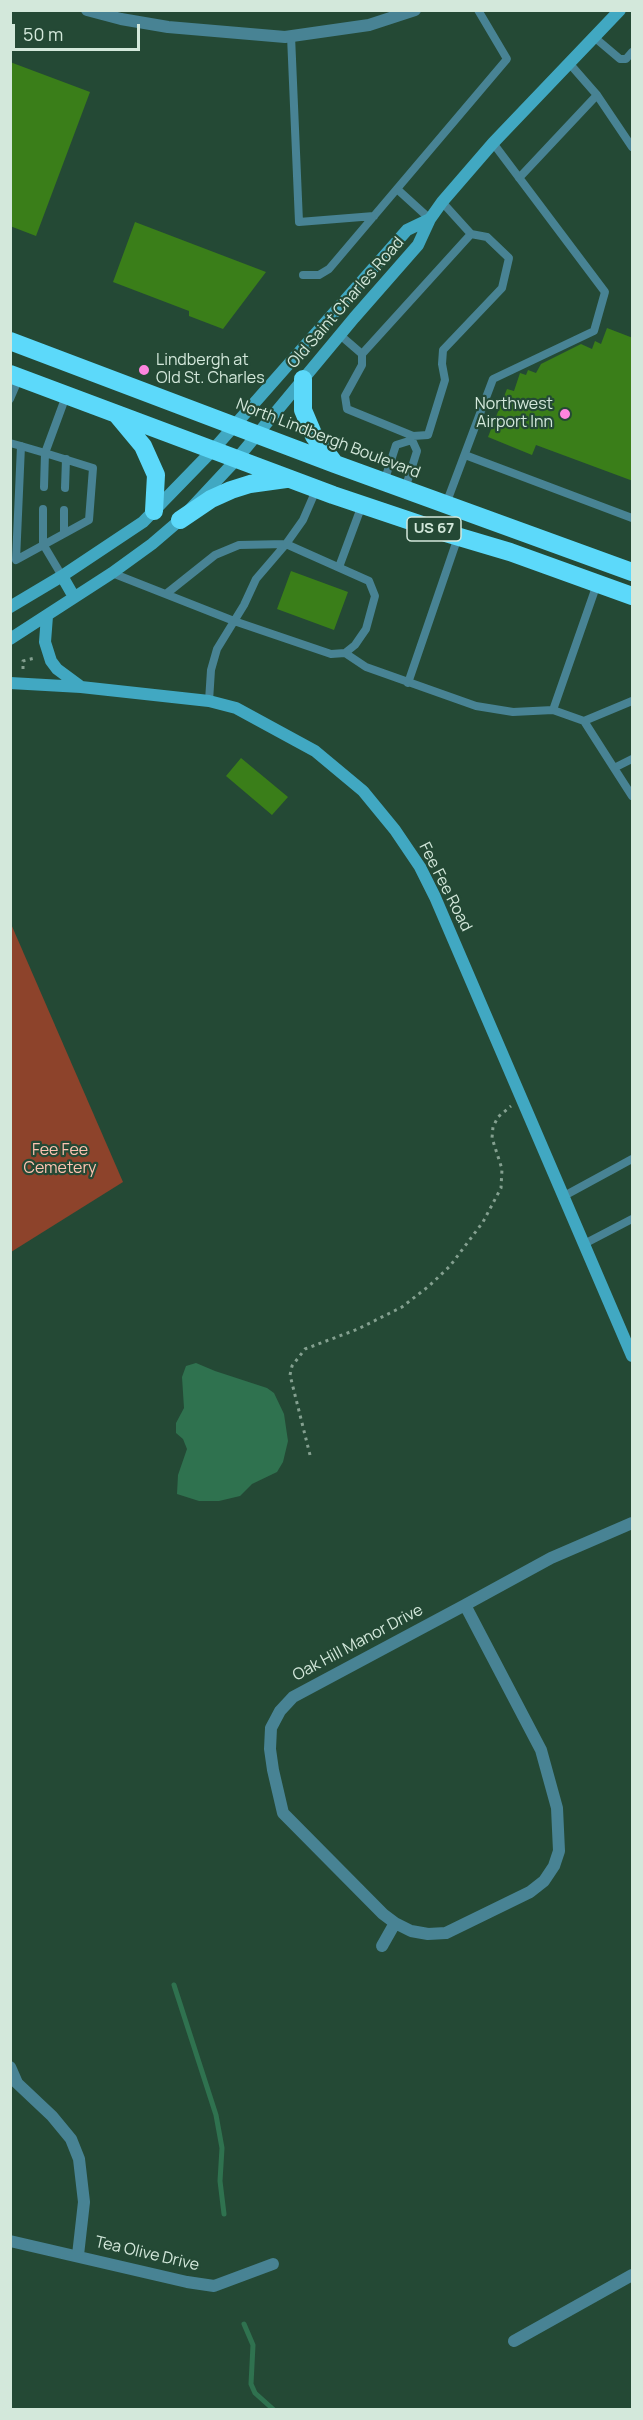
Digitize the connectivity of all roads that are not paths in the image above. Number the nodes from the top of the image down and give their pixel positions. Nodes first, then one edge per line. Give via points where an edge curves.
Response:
1 (87, 10) edge
2 (415, 10) edge
3 (478, 10) edge
4 (620, 10) edge
5 (291, 36) junction
6 (594, 38) junction
7 (633, 52) edge
8 (569, 63) junction
9 (597, 95) junction
10 (493, 143) junction
11 (633, 147) edge
12 (519, 178) junction
13 (397, 189) junction
14 (442, 202) junction
15 (374, 216) junction
16 (430, 219) junction
17 (471, 234) junction
18 (303, 275) dead end
19 (340, 335) junction
20 (10, 341) edge
21 (362, 354) junction
22 (15, 376) edge
23 (303, 379) junction
24 (66, 396) junction
25 (10, 399) edge
26 (116, 415) junction
27 (235, 426) junction
28 (257, 434) junction
29 (412, 438) junction
30 (10, 443) edge
31 (21, 446) junction
32 (212, 451) junction
33 (45, 453) junction
34 (465, 455) junction
35 (66, 459) junction
36 (236, 460) junction
37 (335, 464) junction
38 (288, 478) junction
39 (384, 482) junction
40 (44, 488) dead end
41 (65, 488) dead end
42 (316, 489) junction
43 (405, 489) junction
44 (446, 504) junction
45 (362, 506) junction
46 (43, 509) dead end
47 (64, 510) dead end
48 (154, 511) junction
49 (633, 518) edge
50 (180, 520) junction
51 (64, 533) junction
52 (458, 537) junction
53 (43, 544) junction
54 (286, 544) junction
55 (13, 561) edge
56 (339, 567) junction
57 (633, 572) edge
58 (112, 573) junction
59 (62, 576) junction
60 (598, 583) junction
61 (166, 594) junction
62 (633, 596) edge
63 (74, 597) junction
64 (11, 606) edge
65 (47, 616) junction
66 (234, 621) junction
67 (10, 639) edge
68 (345, 653) junction
69 (10, 682) edge
70 (408, 683) junction
71 (81, 687) junction
72 (209, 701) junction
73 (633, 701) edge
74 (553, 710) junction
75 (584, 721) junction
76 (633, 759) edge
77 (614, 768) junction
78 (633, 796) edge
79 (633, 1159) edge
80 (564, 1196) junction
81 (633, 1219) edge
82 (584, 1244) junction
83 (633, 1356) edge
84 (633, 1523) edge
85 (465, 1605) junction
86 (395, 1923) junction
87 (381, 1946) dead end
88 (10, 2067) edge
89 (10, 2241) edge
90 (78, 2255) junction
91 (273, 2264) dead end
92 (633, 2275) edge
93 (514, 2342) dead end

1 - 5 street via 168,27
2 - 5 street via 369,25
3 - 13 lane via 507,59
4 - 6 street, Old Saint Charles Road
5 - 15 lane via 299,222
6 - 7 lane via 620,59
6 - 8 street, Old Saint Charles Road
8 - 9 lane
8 - 10 street, Old Saint Charles Road
9 - 11 lane
9 - 12 lane
10 - 12 lane
10 - 14 street, Old Saint Charles Road
12 - 34 lane via 605,292 594,331 493,379
13 - 15 lane
13 - 16 lane
14 - 16 street, Old Saint Charles Road
14 - 17 lane
15 - 18 lane via 329,269 319,275
16 - 19 street, Old Saint Charles Road via 418,245
16 - 27 street, Old Saint Charles Road via 406,230
17 - 21 lane
17 - 29 lane via 487,237 509,258 502,288 443,350 446,380 428,435
19 - 21 lane
19 - 23 street, Old Saint Charles Road
20 - 27 highway, North Lindbergh Boulevard / US 67
21 - 29 lane via 362,365 345,396 347,409
22 - 24 highway, US 67
22 - 25 lane
23 - 28 street, Old Saint Charles Road
23 - 37 highway via 303,410 314,435
24 - 26 highway, US 67
24 - 33 lane
26 - 32 highway, US 67
26 - 48 highway via 143,446 156,475
27 - 28 highway, North Lindbergh Boulevard / US 67
27 - 32 street, Old Saint Charles Road
28 - 36 street, Old Saint Charles Road
28 - 37 highway, North Lindbergh Boulevard / US 67
29 - 39 lane via 396,445
29 - 43 lane via 417,451
30 - 31 lane
31 - 33 lane
31 - 55 lane
32 - 36 highway, US 67
32 - 48 street, Old Saint Charles Road
33 - 35 lane
33 - 40 lane
34 - 44 lane
34 - 49 lane
35 - 41 lane
35 - 51 lane via 93,468 89,520
36 - 38 highway, US 67
36 - 50 street, Old Saint Charles Road
37 - 39 highway, North Lindbergh Boulevard / US 67
38 - 42 highway, US 67
38 - 50 highway via 231,490
39 - 43 highway, North Lindbergh Boulevard / US 67
42 - 45 highway, US 67
42 - 54 lane via 303,520
43 - 44 highway, North Lindbergh Boulevard / US 67
44 - 57 highway, North Lindbergh Boulevard / US 67
45 - 52 highway, US 67
45 - 56 lane
46 - 53 lane
47 - 51 lane
48 - 59 street, Old Saint Charles Road via 144,522
50 - 58 street, Old Saint Charles Road
51 - 53 lane
52 - 60 highway, US 67
52 - 70 lane
53 - 55 lane
53 - 59 lane
54 - 56 lane
54 - 61 lane via 239,545 215,555
54 - 66 lane via 256,579
56 - 68 lane via 369,581 375,596 366,628
58 - 61 lane
58 - 63 street, Old Saint Charles Road
59 - 63 street
59 - 64 street, Old Saint Charles Road
60 - 62 highway, US 67
60 - 74 lane
61 - 66 lane
63 - 65 street, Old Saint Charles Road
65 - 67 street, Old Saint Charles Road
65 - 71 street via 45,642 51,661
66 - 68 lane via 331,654
66 - 72 lane via 217,649
68 - 70 lane via 366,667
69 - 71 street, Fee Fee Road
70 - 74 lane via 476,706 513,712
71 - 72 street, Fee Fee Road
72 - 80 street, Fee Fee Road via 236,708 315,751 363,791 395,830 435,897
73 - 75 lane
74 - 75 lane
75 - 77 lane
76 - 77 lane
77 - 78 lane
79 - 80 lane
80 - 82 street, Fee Fee Road
81 - 82 lane
82 - 83 street, Fee Fee Road
84 - 85 street, Oak Hill Manor Drive via 551,1558
85 - 86 street, Oak Hill Manor Drive via 541,1750 557,1808 559,1851 544,1881 530,1892 446,1933 411,1931
85 - 86 street, Oak Hill Manor Drive via 293,1697 271,1728 271,1760 283,1813
86 - 87 street
88 - 90 street via 17,2083 71,2139 79,2159 84,2202
89 - 90 street, Tea Olive Drive
90 - 91 street, Tea Olive Drive via 214,2286
92 - 93 street

